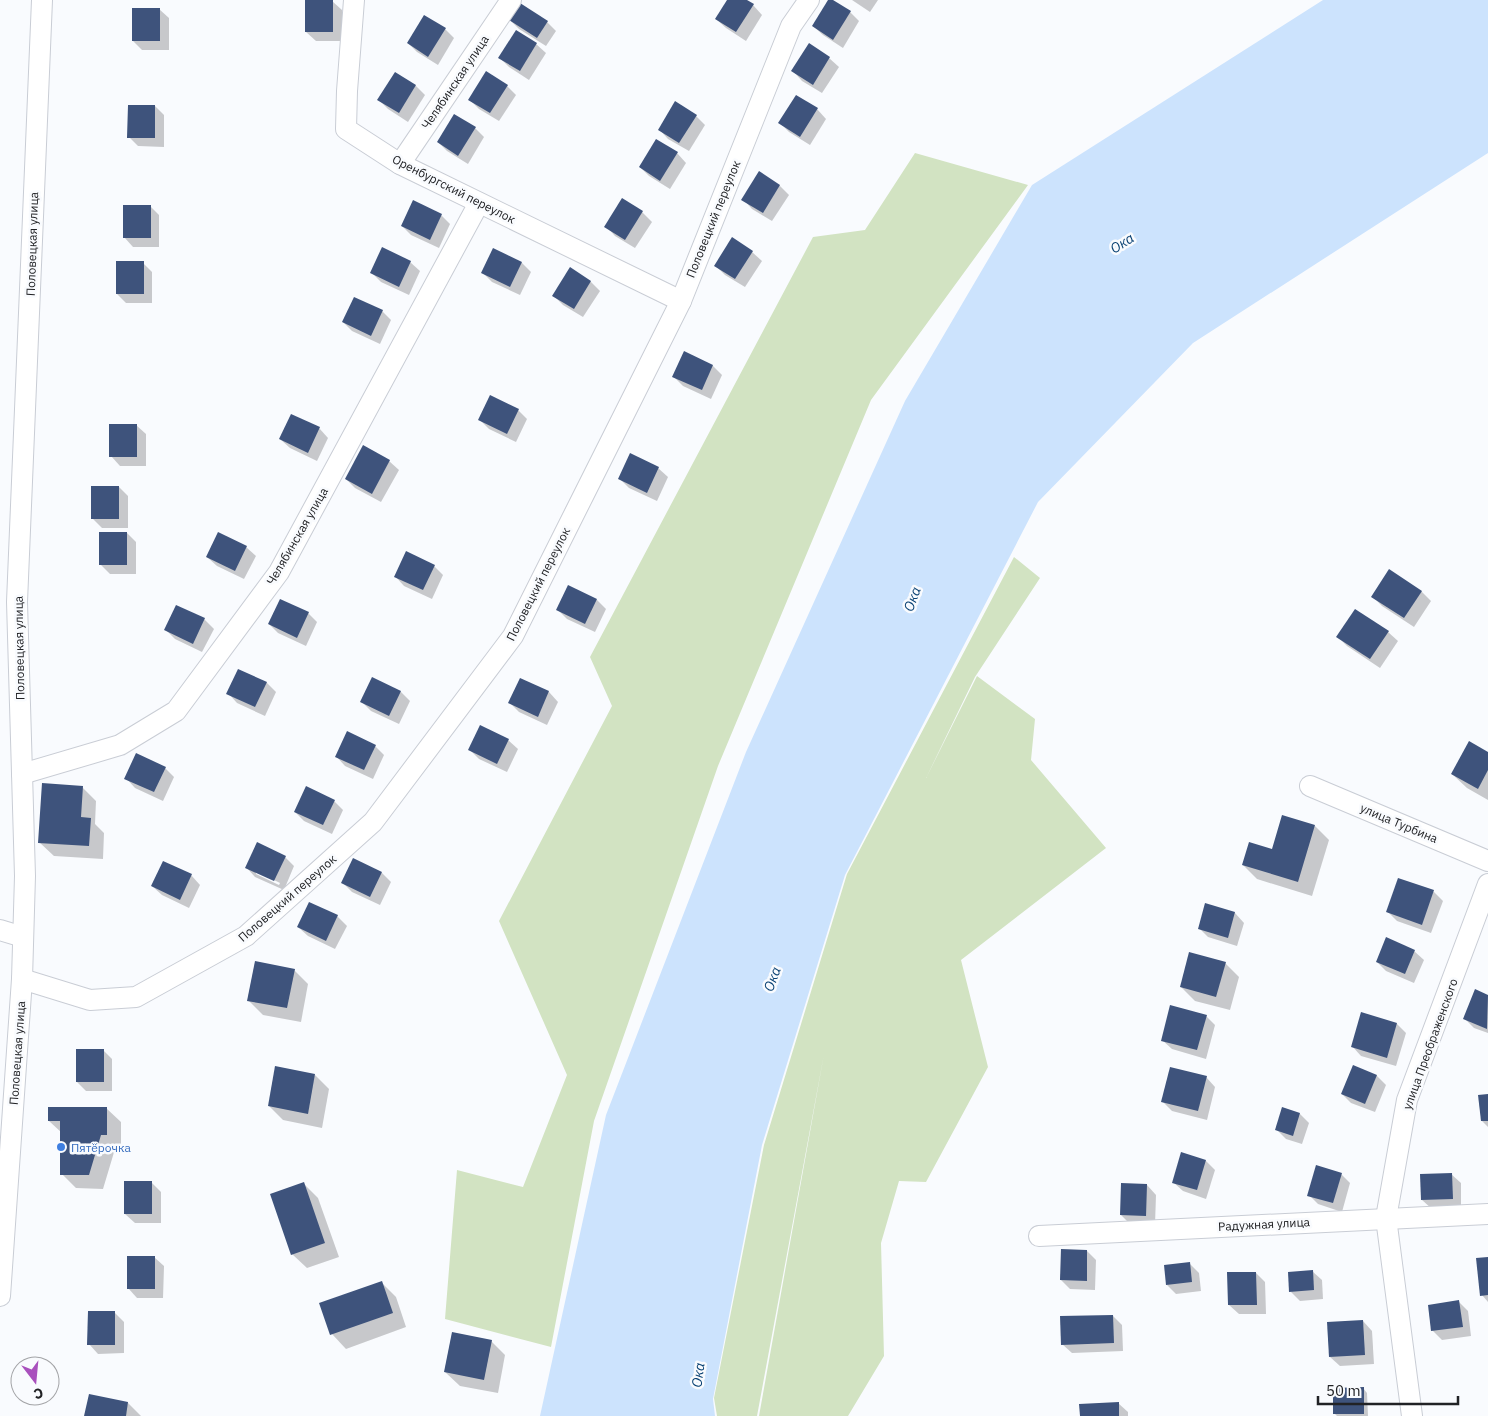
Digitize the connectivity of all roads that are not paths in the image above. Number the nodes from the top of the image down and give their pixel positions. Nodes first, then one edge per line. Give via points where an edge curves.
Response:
1 (42, 0) edge
2 (354, 0) edge
3 (511, 0) edge
4 (809, 0) edge
5 (400, 164) junction
6 (479, 202) junction
7 (681, 301) junction
8 (22, 774) junction
9 (1310, 786) dead end
10 (1488, 861) edge
11 (1488, 884) edge
12 (0, 930) edge
13 (23, 937) junction
14 (22, 978) junction
15 (1488, 1214) edge
16 (1386, 1218) junction
17 (1039, 1236) dead end
18 (0, 1296) edge
19 (1412, 1416) edge

1 - 8 street, Половецкая улица via 18,602
2 - 5 street, Оренбургский переулок via 346,129
3 - 5 street, Челябинская улица
4 - 7 street, Половецкий переулок via 791,26
5 - 6 street, Оренбургский переулок
6 - 7 street, Оренбургский переулок
6 - 8 street, Челябинская улица via 279,572 176,711 120,745
7 - 14 street, Половецкий переулок via 512,636 374,822 246,936 136,997 90,1000
8 - 13 street, Половецкая улица
9 - 10 street, улица Турбина
11 - 16 street, улица Преображенского via 1407,1100
12 - 13 street
13 - 14 street, Половецкая улица
14 - 18 street, Половецкая улица
15 - 16 street, Радужная улица
16 - 17 street, Радужная улица
16 - 19 street, улица Преображенского

